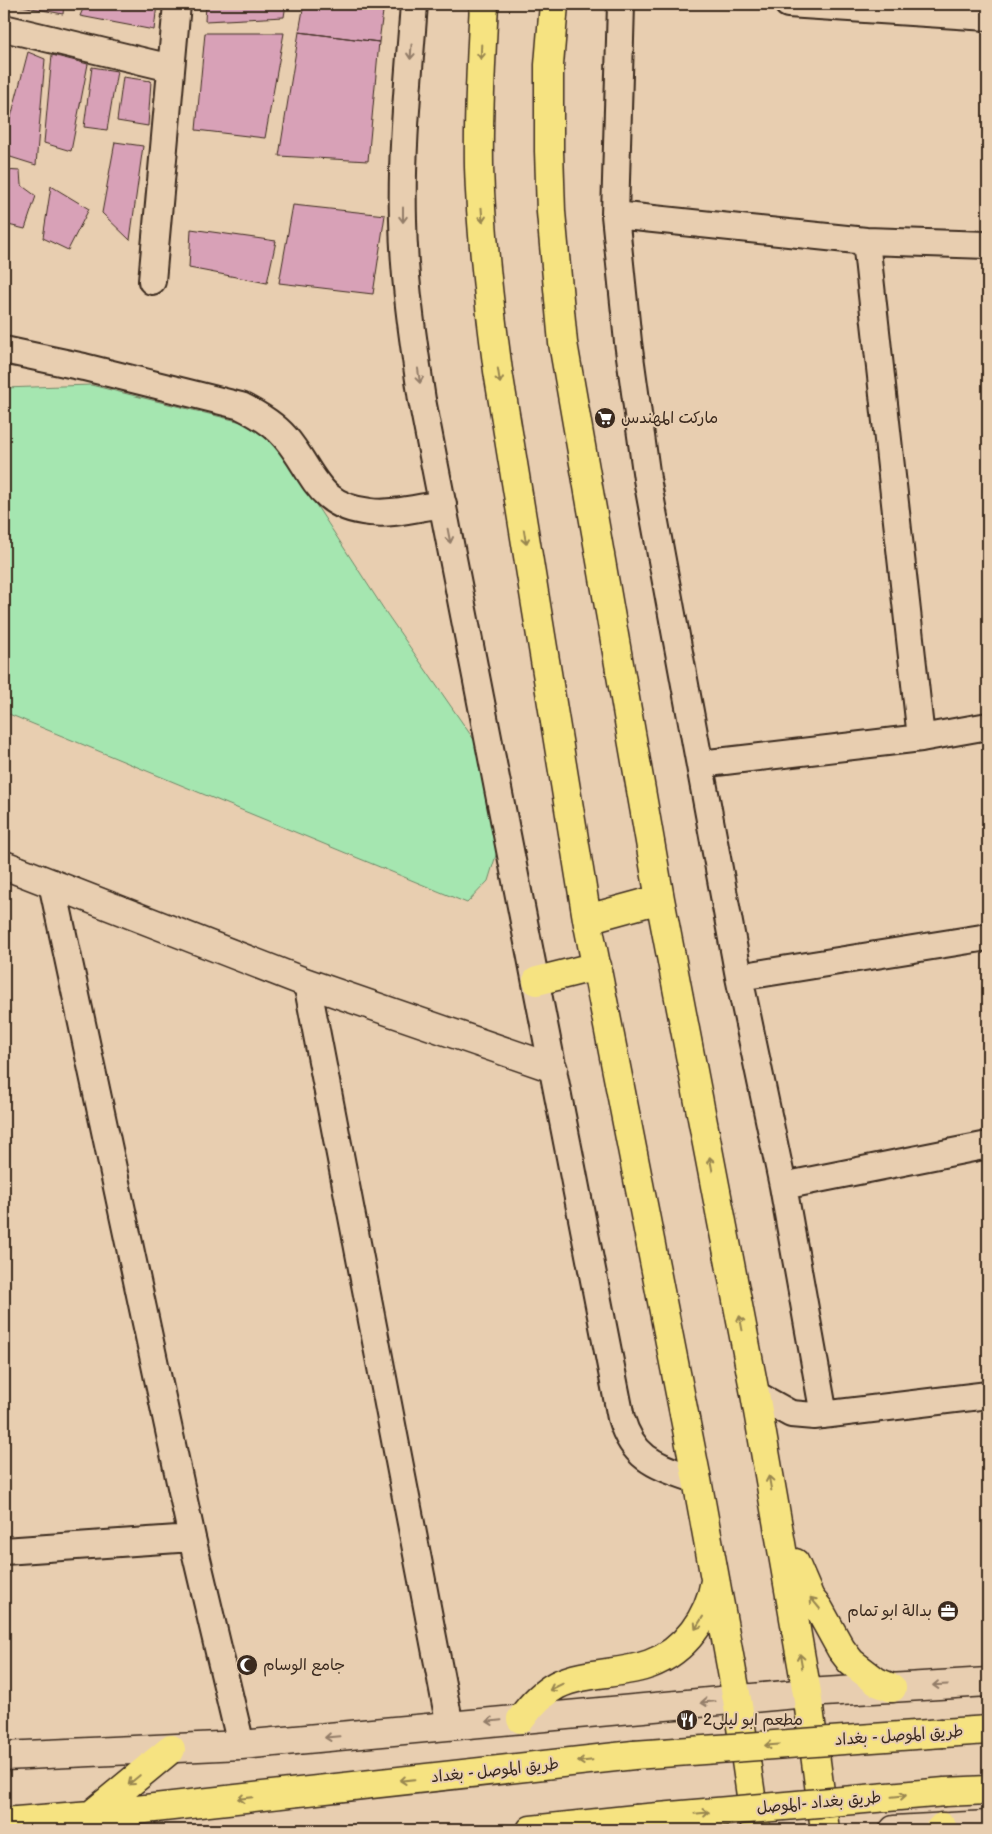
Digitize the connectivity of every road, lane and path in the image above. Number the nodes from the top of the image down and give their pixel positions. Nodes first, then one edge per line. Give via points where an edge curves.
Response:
1 (177, 4) edge
2 (414, 4) edge
3 (484, 4) edge
4 (554, 4) edge
5 (621, 4) edge
6 (788, 4) edge
7 (948, 9) edge
8 (988, 17) edge
9 (4, 28) edge
10 (171, 68) junction
11 (615, 216) junction
12 (866, 241) junction
13 (988, 245) edge
14 (152, 281) dead end
15 (4, 350) edge
16 (443, 504) junction
17 (988, 726) edge
18 (921, 738) junction
19 (700, 764) junction
20 (4, 865) edge
21 (52, 883) junction
22 (660, 899) junction
23 (587, 919) junction
24 (988, 937) edge
25 (598, 966) junction
26 (739, 978) junction
27 (537, 981) junction
28 (307, 983) junction
29 (553, 1068) junction
30 (988, 1145) edge
31 (783, 1186) junction
32 (755, 1394) junction
33 (988, 1394) edge
34 (824, 1415) junction
35 (697, 1480) junction
36 (777, 1523) junction
37 (192, 1538) junction
38 (4, 1551) edge
39 (715, 1577) junction
40 (988, 1682) edge
41 (892, 1688) junction
42 (807, 1693) junction
43 (737, 1700) junction
44 (521, 1719) junction
45 (450, 1726) junction
46 (988, 1730) edge
47 (241, 1745) junction
48 (171, 1749) junction
49 (4, 1756) edge
50 (988, 1790) edge
51 (92, 1815) junction
52 (4, 1822) edge
53 (988, 1825) edge
54 (941, 1829) edge
55 (531, 1830) edge
56 (756, 1830) edge
57 (825, 1830) edge
58 (894, 1830) edge

1 - 10 street
2 -> 16 street via 404,146 404,256 422,400
3 -> 23 main road via 479,168 487,284 498,371
4 - 22 main road via 549,65 549,151 562,334
5 - 11 street
6 - 7 street
7 - 8 street
9 - 10 street
10 - 14 street
11 - 12 street
11 - 19 street via 647,479
12 - 13 street
12 - 18 street
15 - 16 street via 241,406 284,435 320,489 357,511 387,512
16 -> 27 street
17 - 18 street
18 - 19 street
19 - 26 street
20 - 21 main road
21 - 28 main road
21 - 37 street
22 - 23 main road
32 -> 22 main road
23 - 25 main road
24 - 26 street
25 - 27 main road
25 - 35 main road
26 - 31 street
27 - 29 street
28 - 29 main road
28 - 45 street
29 - 35 street via 626,1434 647,1459
30 - 31 street
31 - 34 street
32 - 34 street via 791,1414
36 -> 32 main road
33 - 34 street
35 - 39 main road
41 -> 36 main road via 863,1673 840,1649 820,1609 810,1598
42 -> 36 main road
37 - 38 street
37 - 47 street
39 - 43 main road
39 -> 44 main road via 705,1614 695,1630 666,1656 649,1664 558,1685 543,1694
40 -> 41 main road
41 - 42 main road
42 - 43 main road
42 - 57 main road
43 -> 44 main road
43 - 56 main road
44 -> 45 main road
45 -> 47 main road
46 -> 51 main road, طريق الموصل - بغداد, bridge via 634,1755
47 - 48 main road
48 - 49 main road
48 -> 51 main road
55 -> 50 main road, طريق بغداد -الموصل, bridge
51 - 52 main road, طريق الموصل - بغداد
53 - 54 main road
54 - 58 main road

